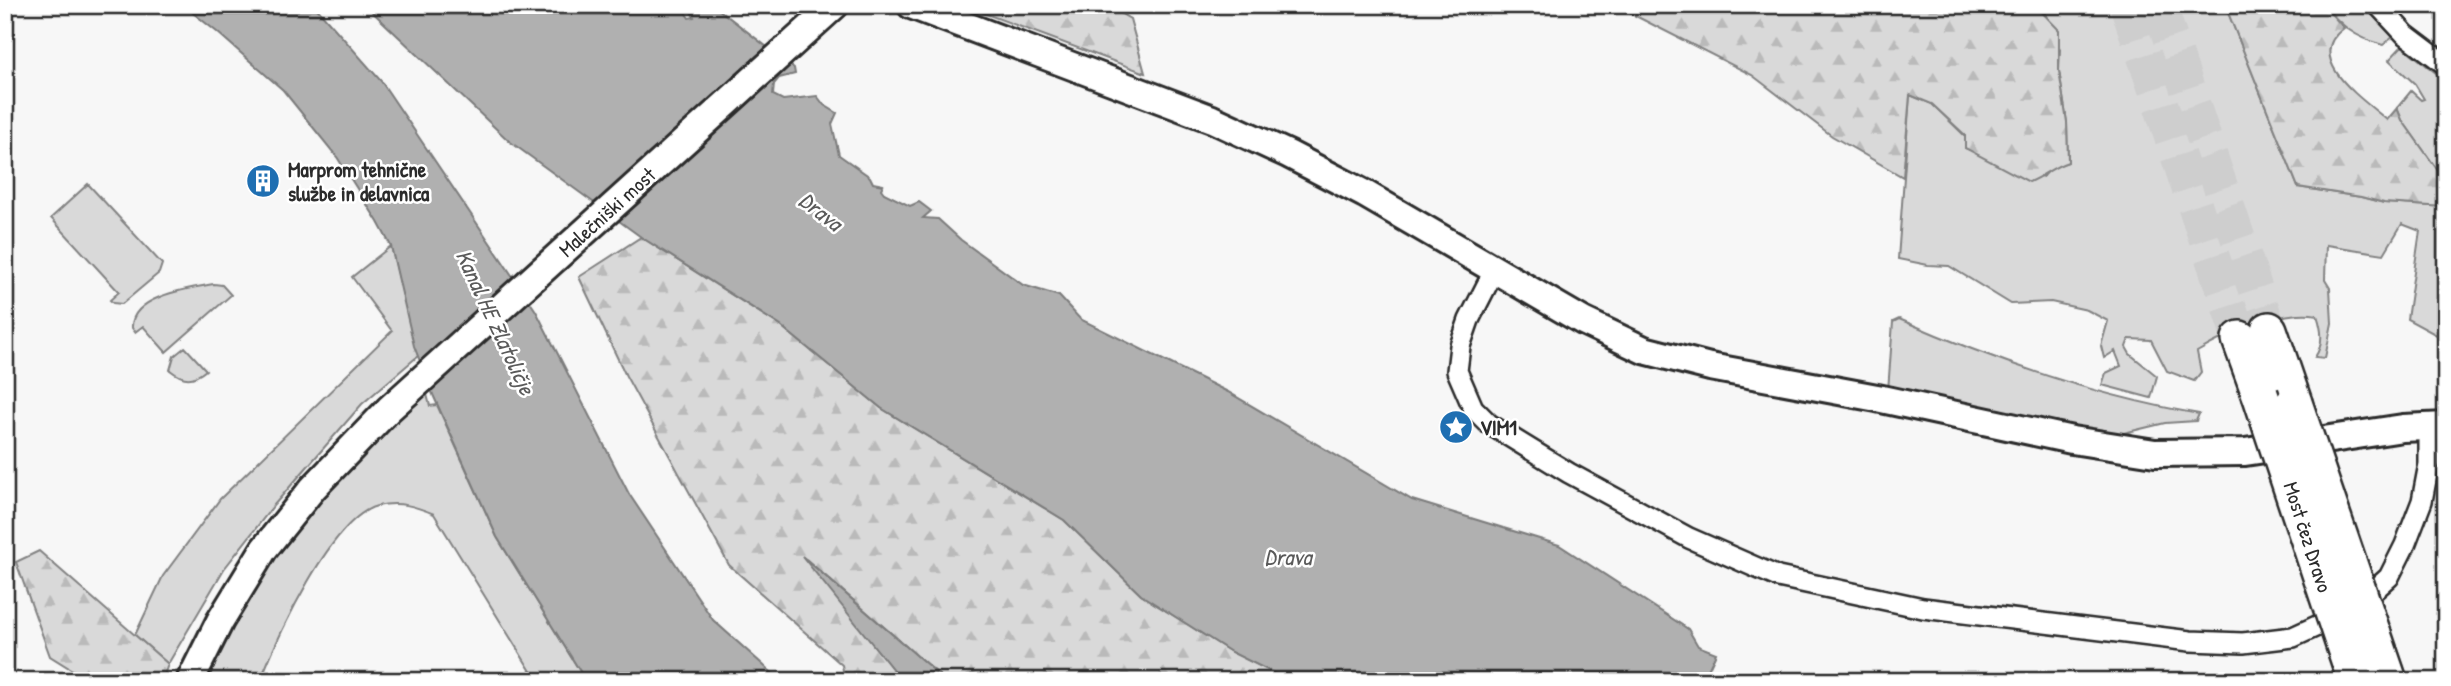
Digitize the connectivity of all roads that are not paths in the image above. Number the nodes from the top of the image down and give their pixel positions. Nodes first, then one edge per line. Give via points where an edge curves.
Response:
1 (911, 5) edge
2 (2378, 5) edge
3 (830, 10) edge
4 (2446, 65) edge
5 (1494, 271) junction
6 (2437, 426) edge
7 (190, 681) edge
8 (2356, 681) edge
9 (2389, 681) edge

1 - 5 street via 1212,119 1365,194
2 - 4 street via 2404,34
3 - 7 street, Malečniški most via 389,410 313,488 264,549
5 - 6 street via 1644,350 2072,440 2155,453 2212,454
5 - 6 street via 1469,320 1457,371 1473,408 1489,424 1689,538 1752,566 1778,576 1923,608 2190,641 2243,643 2293,637 2352,610 2389,577 2422,502
8 - 9 highway, Most čez Dravo, bridge via 2260,394 2255,335 2294,403

